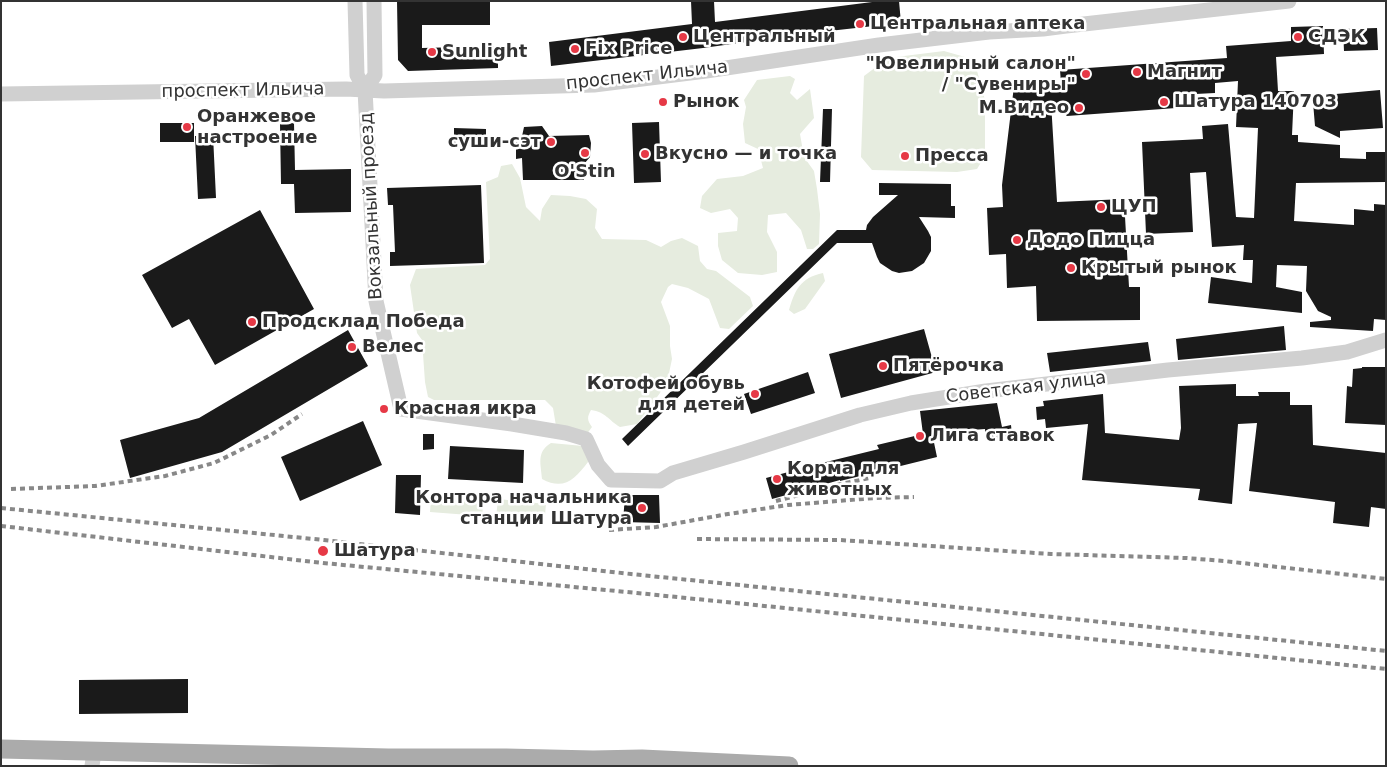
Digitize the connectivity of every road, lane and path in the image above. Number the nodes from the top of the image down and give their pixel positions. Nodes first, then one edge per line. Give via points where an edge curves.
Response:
1 (355, 1) edge
2 (374, 1) edge
3 (1290, 1) edge
4 (365, 90) junction
5 (1, 94) edge
6 (1386, 340) edge
7 (401, 409) joint
8 (1, 750) edge
9 (93, 759) edge
10 (388, 762) edge
11 (642, 762) edge
12 (789, 766) edge

1 - 4 street via 357,75
2 - 4 street via 376,75
3 - 4 street, проспект Ильича via 1043,30 988,32 594,85
4 - 5 street, проспект Ильича
4 - 7 street, Вокзальный проезд via 376,301
6 - 7 street, Советская улица via 1347,352 1302,358 1149,372 911,402 673,473 660,481 610,480 598,465 586,439 566,433
8 - 9 main road
9 - 10 main road
10 - 11 main road via 506,758
11 - 12 main road

